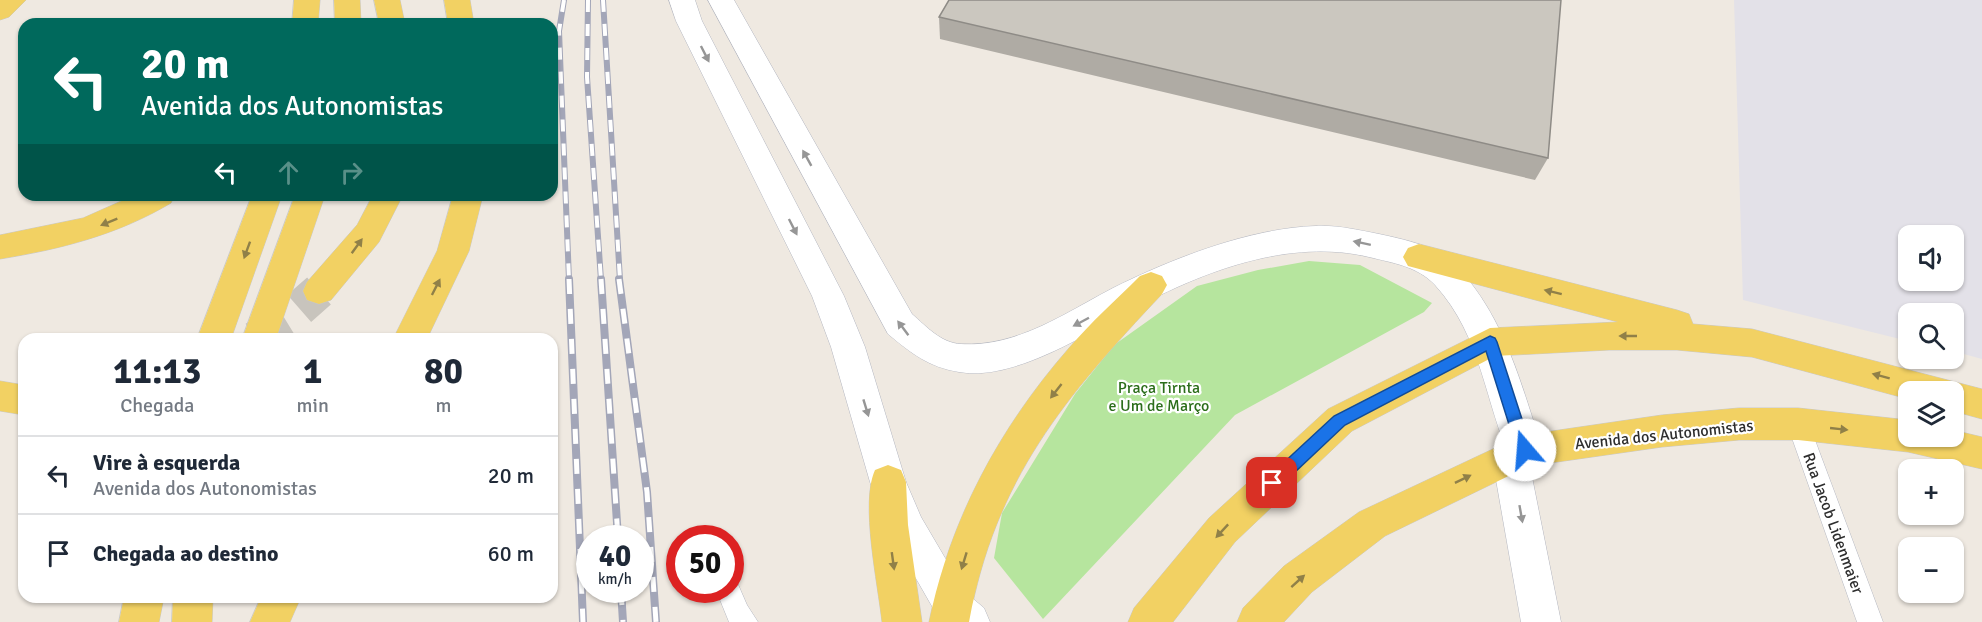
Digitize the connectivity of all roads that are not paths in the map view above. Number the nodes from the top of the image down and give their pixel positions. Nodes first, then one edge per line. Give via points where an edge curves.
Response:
1 (13, 0) edge
2 (307, 0) edge
3 (347, 0) edge
4 (387, 0) edge
5 (457, 0) edge
6 (682, 0) edge
7 (721, 0) edge
8 (0, 11) edge
9 (306, 18) edge
10 (348, 18) edge
11 (391, 18) edge
12 (459, 18) edge
13 (151, 201) edge
14 (265, 201) edge
15 (308, 201) edge
16 (386, 201) edge
17 (467, 201) edge
18 (0, 247) edge
19 (1419, 256) junction
20 (1151, 285) junction
21 (320, 291) tunnel mouth
22 (216, 333) edge
23 (261, 333) edge
24 (413, 333) edge
25 (1490, 342) junction
26 (1752, 343) junction
27 (1898, 382) edge
28 (0, 396) edge
29 (18, 399) edge
30 (1964, 399) edge
31 (1982, 404) edge
32 (1798, 424) junction
33 (1898, 435) edge
34 (1956, 447) edge
35 (1982, 453) edge
36 (1518, 454) junction
37 (888, 482) junction
38 (143, 603) edge
39 (193, 603) edge
40 (278, 603) edge
41 (733, 603) edge
42 (957, 616) edge
43 (140, 622) edge
44 (192, 622) edge
45 (270, 622) edge
46 (745, 622) edge
47 (902, 622) edge
48 (1148, 622) edge
49 (1257, 622) edge
50 (1541, 622) edge
51 (1870, 622) edge

1 - 8 main road
2 - 9 main road
3 - 10 main road
4 - 11 main road
5 - 12 main road
6 -> 37 main road via 689,21 828,296 848,346
20 -> 7 main road via 1029,349 973,360 930,350 900,324
13 -> 18 main road via 94,228
14 -> 22 main road
15 - 23 main road
21 -> 16 main road via 353,251
24 -> 17 main road via 448,263
19 -> 20 main road via 1356,241 1316,238 1275,244
19 - 25 main road via 1452,283
26 -> 19 main road
20 -> 42 main road via 1081,358 1023,434 967,549
26 -> 25 main road via 1677,336
25 - 36 main road
25 -> 48 main road via 1340,420 1222,530
27 -> 26 main road
28 - 29 main road
30 - 31 main road
32 -> 33 main road, Avenida dos Autonomistas
32 - 36 main road, Avenida dos Autonomistas via 1738,424 1662,431
32 - 51 lane, Rua Jacob Lidenmaier
34 - 35 main road, Avenida dos Autonomistas
49 -> 36 main road, Avenida dos Autonomistas via 1299,579 1372,524
36 -> 50 main road
37 - 42 main road via 907,528
37 -> 47 main road via 889,525
38 - 43 main road
39 - 44 main road
40 - 45 main road
41 - 46 lane

